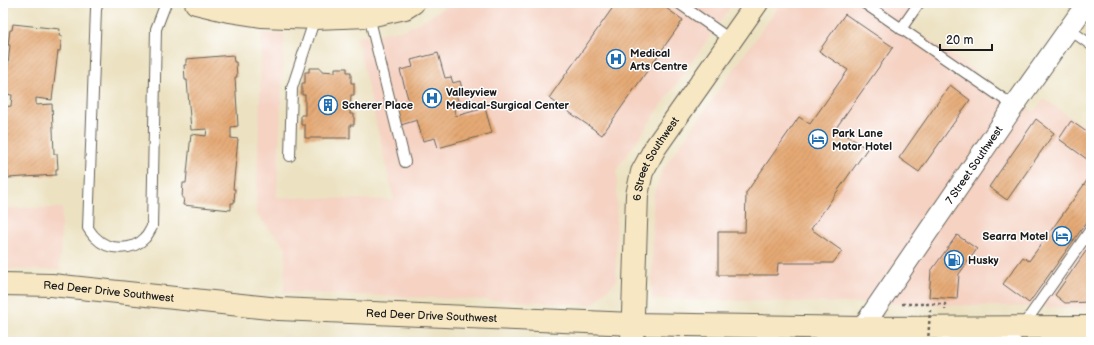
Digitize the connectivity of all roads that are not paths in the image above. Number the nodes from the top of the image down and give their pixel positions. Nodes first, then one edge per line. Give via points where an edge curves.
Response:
1 (98, 3) edge
2 (166, 3) edge
3 (196, 3) edge
4 (413, 3) edge
5 (681, 3) edge
6 (757, 3) edge
7 (864, 3) edge
8 (919, 3) edge
9 (1087, 3) edge
10 (229, 7) edge
11 (369, 16) junction
12 (315, 18) junction
13 (901, 29) junction
14 (1069, 29) junction
15 (731, 40) junction
16 (1091, 45) edge
17 (1014, 106) junction
18 (290, 156) dead end
19 (405, 162) dead end
20 (1091, 230) edge
21 (3, 284) edge
22 (1091, 327) edge
23 (862, 328) junction
24 (632, 333) edge
25 (1016, 335) edge

1 - 2 lane via 88,228 95,238 113,247 137,244 145,238 152,227 156,29
3 - 10 street
4 - 11 street via 405,8
5 - 15 lane
6 - 15 street, 6 Street Southwest
7 - 13 lane
8 - 13 lane
9 - 14 street, 7 Street Southwest
10 - 12 street via 261,16
11 - 12 street
11 - 19 lane
12 - 18 lane via 292,88
13 - 17 lane
14 - 16 lane
14 - 17 street, 7 Street Southwest
15 - 24 street, 6 Street Southwest via 655,148 642,172 637,195
17 - 23 street, 7 Street Southwest
20 - 25 lane
21 - 24 street, Red Deer Drive Southwest via 52,285 279,309
22 - 25 street, Red Deer Drive Southwest
23 - 24 street, Red Deer Drive Southwest
23 - 25 street, Red Deer Drive Southwest

